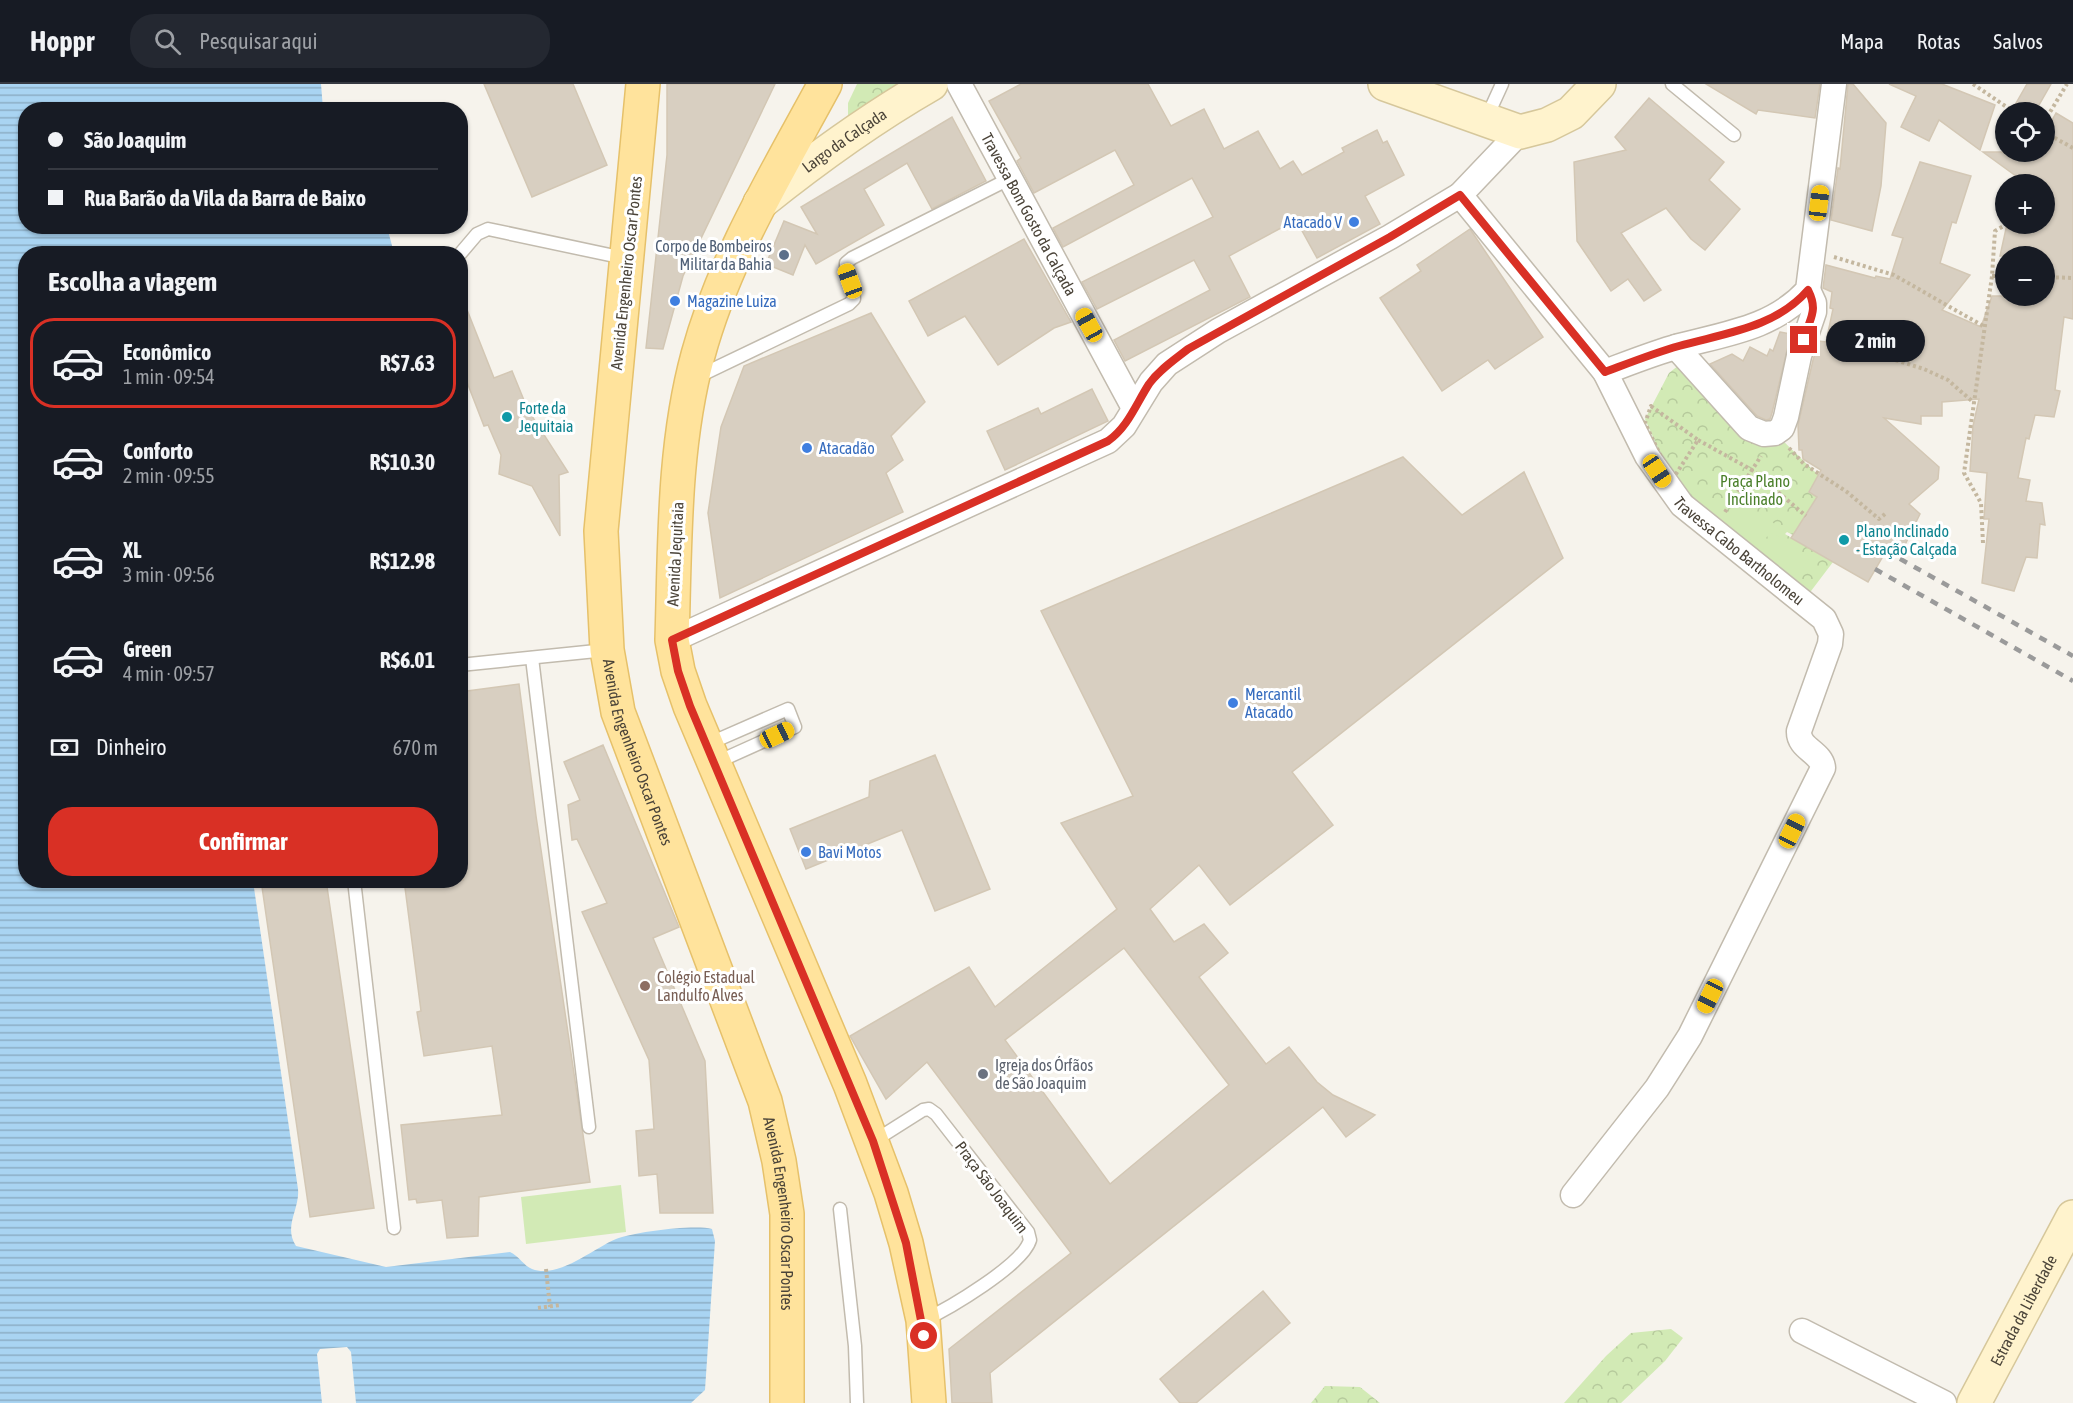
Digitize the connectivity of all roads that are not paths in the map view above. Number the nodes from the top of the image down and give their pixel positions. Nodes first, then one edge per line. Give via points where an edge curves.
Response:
1 (643, 84) edge
2 (825, 84) edge
3 (959, 84) edge
4 (1386, 84) edge
5 (1502, 84) edge
6 (1599, 84) edge
7 (1672, 84) edge
8 (1834, 84) edge
9 (913, 89) edge
10 (1486, 120) junction
11 (1520, 132) junction
12 (1734, 135) dead end
13 (1009, 179) junction
14 (1460, 195) junction
15 (760, 203) junction
16 (467, 246) edge
17 (628, 259) junction
18 (1808, 290) junction
19 (1676, 347) junction
20 (1605, 372) junction
21 (693, 378) junction
22 (1134, 408) junction
23 (672, 640) junction
24 (607, 650) junction
25 (532, 658) junction
26 (468, 664) edge
27 (710, 754) junction
28 (355, 888) edge
29 (589, 1127) dead end
30 (873, 1141) junction
31 (1573, 1195) dead end
32 (840, 1209) dead end
33 (2073, 1217) edge
34 (394, 1228) dead end
35 (923, 1320) junction
36 (1802, 1331) dead end
37 (786, 1402) edge
38 (857, 1403) edge
39 (929, 1403) edge
40 (1944, 1403) edge
41 (1974, 1403) edge

1 - 17 main road, Avenida Engenheiro Oscar Pontes
2 - 15 main road, Avenida Jequitaia
3 - 13 street, Travessa Bom Gosto da Calçada
4 - 10 main road
5 - 10 lane
6 - 11 main road via 1571,113
7 - 12 lane
8 - 18 street
9 - 15 main road, Largo da Calçada
10 - 11 main road
11 - 14 street
13 - 21 lane via 852,258 846,263 854,293 849,304
13 - 22 street, Travessa Bom Gosto da Calçada
14 - 20 street, Travessa Cabo Bartholomeu
14 - 22 street via 1188,349 1150,382
15 - 21 main road, Avenida Jequitaia via 714,305
16 - 17 lane via 488,229
17 - 24 main road, Avenida Engenheiro Oscar Pontes via 601,531
18 - 19 street via 1795,304 1757,325
18 - 19 street via 1814,312 1786,417 1775,433 1764,434 1749,428
19 - 20 street
20 - 31 street, Travessa Cabo Bartholomeu via 1647,456 1682,505 1824,619 1830,644 1798,737 1821,760 1823,768 1690,1036 1657,1088
21 - 23 main road, Avenida Jequitaia via 681,436
22 - 23 street via 1124,426 1108,441
23 - 27 main road, Avenida Jequitaia via 678,671
24 - 25 lane
24 - 37 main road, Avenida Engenheiro Oscar Pontes via 618,712 753,1063 779,1161 787,1214
25 - 26 lane
25 - 29 lane
27 - 27 lane via 788,709 795,727
27 - 30 main road, Avenida Jequitaia
28 - 34 lane
30 - 35 main road, Avenida Jequitaia via 906,1243
30 - 35 lane, Praça São Joaquim via 929,1109 1028,1232 1030,1240 1023,1251 979,1290
32 - 38 lane
33 - 41 main road, Estrada da Liberdade
35 - 39 main road, Avenida Jequitaia
36 - 40 street

